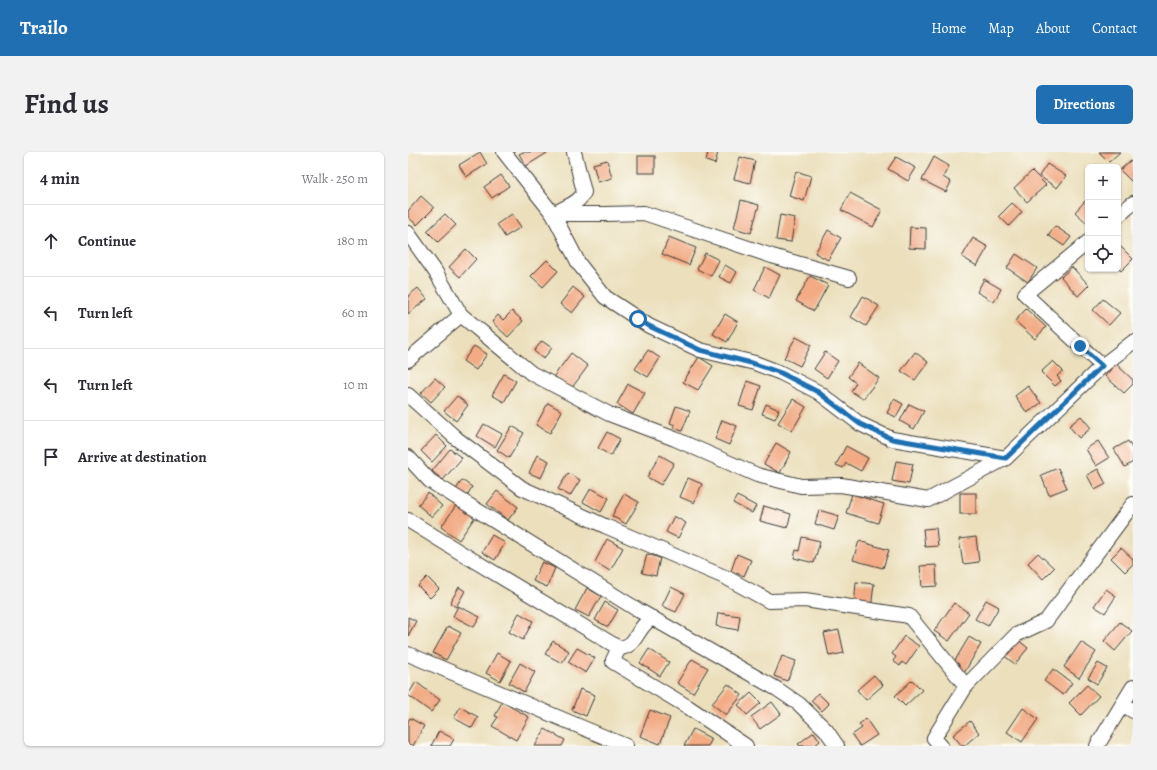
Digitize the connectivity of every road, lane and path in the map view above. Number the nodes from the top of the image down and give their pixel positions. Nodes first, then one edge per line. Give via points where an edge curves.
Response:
1 (574, 152) edge
2 (507, 153) edge
3 (1133, 203) edge
4 (1121, 213) edge
5 (553, 214) junction
6 (408, 233) edge
7 (1085, 244) edge
8 (849, 278) dead end
9 (461, 315) junction
10 (1133, 342) edge
11 (408, 360) edge
12 (1102, 366) junction
13 (408, 395) edge
14 (408, 457) edge
15 (1006, 458) junction
16 (1133, 504) edge
17 (408, 520) edge
18 (653, 618) junction
19 (619, 648) junction
20 (408, 654) edge
21 (966, 686) junction
22 (1133, 687) edge
23 (1128, 708) edge
24 (626, 746) edge
25 (746, 746) edge
26 (837, 746) edge
27 (941, 746) edge
28 (1098, 746) edge

1 - 5 street via 584,192 575,202
2 - 5 street
3 - 4 street
5 - 8 street via 644,213 772,256
5 - 15 street via 579,264 605,297 649,326 700,350 781,373 818,392 860,424 892,439
6 - 9 street via 435,271
7 - 12 street via 1025,294
9 - 11 street
9 - 15 street via 532,373 609,414 757,474 801,486 841,485 928,500
10 - 12 street
12 - 15 street
13 - 21 street via 457,439 522,488 727,578 769,601 805,600 909,616
14 - 18 street via 430,481
16 - 21 street via 1046,621 1016,635
17 - 19 street
18 - 19 street via 646,622 631,645
18 - 26 street via 799,704 826,730
19 - 25 street via 613,662 688,707
20 - 24 street
21 - 27 street via 934,738
22 - 23 street
23 - 28 street

